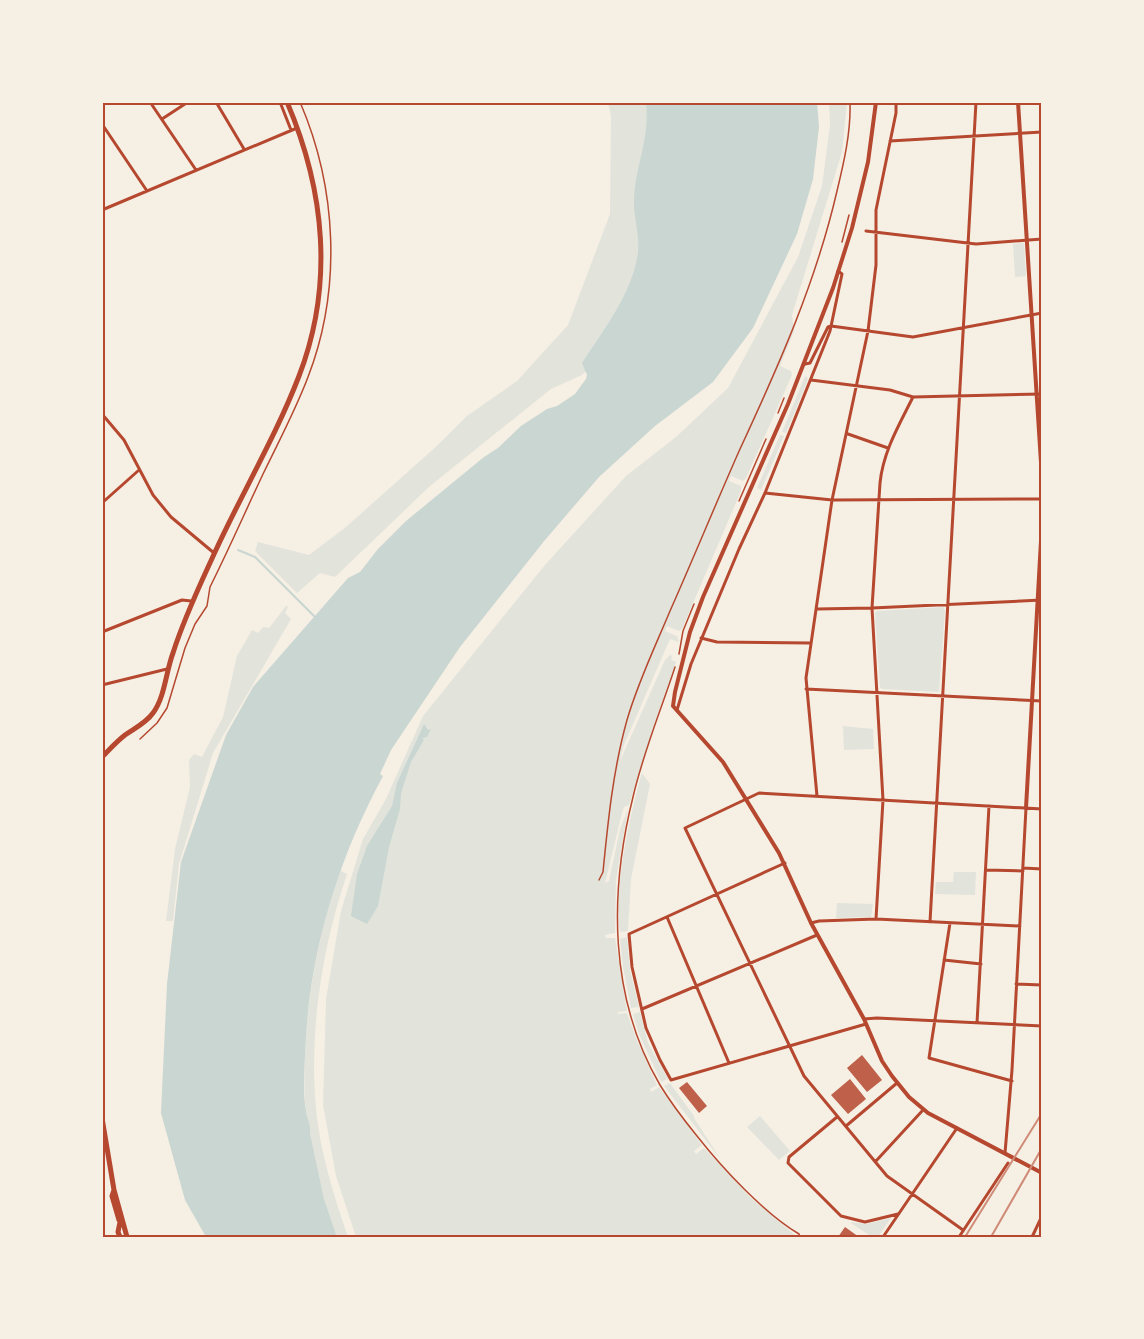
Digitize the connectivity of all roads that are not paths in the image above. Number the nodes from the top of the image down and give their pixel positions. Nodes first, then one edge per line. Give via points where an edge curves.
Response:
1 (150, 102) edge
2 (188, 102) edge
3 (216, 102) edge
4 (280, 102) edge
5 (287, 102) edge
6 (876, 102) edge
7 (896, 102) edge
8 (976, 102) edge
9 (1018, 102) edge
10 (162, 119) junction
11 (102, 124) edge
12 (294, 129) junction
13 (1042, 132) edge
14 (1021, 133) junction
15 (974, 136) junction
16 (890, 141) junction
17 (244, 149) junction
18 (196, 170) junction
19 (147, 191) junction
20 (102, 210) edge
21 (866, 231) dead end
22 (876, 232) junction
23 (1042, 239) edge
24 (1027, 240) junction
25 (968, 243) junction
26 (838, 271) junction
27 (1042, 313) edge
28 (1032, 314) junction
29 (831, 326) junction
30 (963, 327) junction
31 (868, 331) junction
32 (805, 364) junction
33 (812, 380) junction
34 (858, 386) junction
35 (1039, 394) edge
36 (913, 397) junction
37 (960, 397) junction
38 (102, 414) edge
39 (848, 434) junction
40 (888, 448) junction
41 (1041, 456) edge
42 (139, 470) junction
43 (1042, 478) edge
44 (765, 493) junction
45 (953, 499) junction
46 (1042, 499) edge
47 (832, 500) junction
48 (880, 500) junction
49 (102, 502) edge
50 (1042, 523) edge
51 (214, 553) junction
52 (1040, 600) edge
53 (193, 602) junction
54 (948, 604) junction
55 (872, 608) junction
56 (817, 609) junction
57 (102, 632) edge
58 (701, 638) junction
59 (811, 643) junction
60 (168, 669) junction
61 (102, 684) edge
62 (806, 689) junction
63 (877, 692) junction
64 (943, 696) junction
65 (1032, 701) junction
66 (1042, 701) edge
67 (677, 711) junction
68 (102, 757) edge
69 (817, 796) junction
70 (746, 798) junction
71 (883, 800) junction
72 (936, 802) junction
73 (989, 806) junction
74 (1026, 808) junction
75 (1042, 809) edge
76 (785, 863) junction
77 (1042, 869) edge
78 (986, 870) junction
79 (1023, 870) junction
80 (717, 894) junction
81 (667, 917) junction
82 (876, 919) junction
83 (930, 922) junction
84 (811, 923) junction
85 (950, 923) junction
86 (983, 925) junction
87 (1020, 926) junction
88 (817, 935) junction
89 (944, 960) junction
90 (749, 964) junction
91 (981, 964) junction
92 (1017, 984) junction
93 (1042, 985) edge
94 (696, 986) junction
95 (642, 1009) junction
96 (933, 1021) junction
97 (865, 1022) junction
98 (977, 1023) junction
99 (1014, 1025) junction
100 (1042, 1026) edge
101 (789, 1046) junction
102 (729, 1064) junction
103 (1012, 1081) junction
104 (898, 1083) junction
105 (923, 1110) junction
106 (838, 1116) junction
107 (102, 1118) edge
108 (846, 1126) junction
109 (957, 1128) junction
110 (1005, 1153) junction
111 (876, 1162) junction
112 (1008, 1163) dead end
113 (1042, 1173) edge
114 (114, 1190) junction
115 (913, 1194) junction
116 (898, 1214) junction
117 (1042, 1216) edge
118 (963, 1230) junction
119 (124, 1237) edge
120 (883, 1237) edge
121 (958, 1237) edge
122 (1032, 1237) edge

1 - 10 street
2 - 10 street
3 - 17 street
4 - 12 street
5 - 12 main road
6 - 26 street via 868,162
7 - 16 street
8 - 15 street
9 - 14 street
10 - 18 street
11 - 19 street
12 - 17 street
12 - 51 main road via 311,168 320,222 322,268 315,323 293,391
13 - 14 street
14 - 15 street
14 - 24 street
15 - 16 street
15 - 25 street
16 - 22 street via 876,210
17 - 18 street
18 - 19 street
19 - 20 street
21 - 22 street
22 - 25 street
22 - 31 street
23 - 24 street
24 - 25 street
24 - 28 street
25 - 30 street
26 - 29 street via 842,274 841,282
26 - 32 street
27 - 28 street
28 - 30 street
28 - 35 street
29 - 31 street
29 - 32 street via 810,363
29 - 33 street
30 - 31 street via 913,337
30 - 37 street
31 - 34 street
32 - 67 street via 690,632 673,703
33 - 34 street
33 - 44 street
34 - 36 street
34 - 39 street
35 - 37 street
35 - 41 street
36 - 37 street
36 - 40 street
37 - 45 street
38 - 42 street via 124,440
39 - 40 street
39 - 47 street
40 - 48 street via 881,466
41 - 43 street
42 - 49 street
42 - 51 street via 171,517
44 - 47 street
44 - 58 street
45 - 46 street
45 - 48 street
45 - 54 street
47 - 48 street
47 - 56 street
48 - 55 street
50 - 52 street
51 - 53 main road
52 - 54 street
52 - 65 street
53 - 57 street via 182,600
53 - 60 main road
54 - 55 street
54 - 64 street
55 - 56 street
55 - 63 street
56 - 59 street
58 - 59 street via 717,642
58 - 67 street
59 - 62 street
60 - 61 street
60 - 68 main road via 153,713
62 - 63 street
62 - 69 street
63 - 64 street
63 - 71 street
64 - 65 street
64 - 72 street
65 - 66 street
65 - 74 street
67 - 70 street via 723,762
69 - 70 street via 759,793
69 - 71 street
70 - 76 street
70 - 80 street via 686,828
71 - 72 street
71 - 82 street
72 - 73 street
72 - 83 street
73 - 74 street
73 - 78 street
74 - 75 street
74 - 79 street
76 - 80 street
76 - 84 street
77 - 79 street
78 - 79 street
78 - 86 street
79 - 87 street
80 - 81 street
80 - 90 street
81 - 94 street
81 - 95 street via 629,934
82 - 83 street
82 - 84 street
83 - 85 street
84 - 88 street
85 - 86 street
85 - 89 street
86 - 87 street
86 - 91 street
87 - 92 street
88 - 90 street
88 - 97 street
89 - 91 street
89 - 96 street
90 - 94 street
90 - 101 street
91 - 98 street
92 - 93 street
92 - 99 street
94 - 95 street
94 - 102 street
95 - 102 street via 648,1035 671,1080
96 - 97 street via 869,1017
96 - 98 street
96 - 103 street via 929,1058
97 - 101 street
97 - 104 street via 882,1061
98 - 99 street
99 - 100 street
99 - 103 street
101 - 102 street
101 - 106 street via 804,1076
103 - 110 street
104 - 105 street
104 - 108 street
105 - 109 street
105 - 111 street
106 - 108 street
106 - 116 street via 789,1157 788,1163 841,1216 865,1222
107 - 114 main road
108 - 111 street
109 - 110 street
109 - 115 street
110 - 113 street
111 - 115 street via 887,1176
112 - 118 street
114 - 119 main road
114 - 119 main road via 118,1232
115 - 116 street
115 - 118 street
116 - 120 street
117 - 122 street
118 - 121 street

